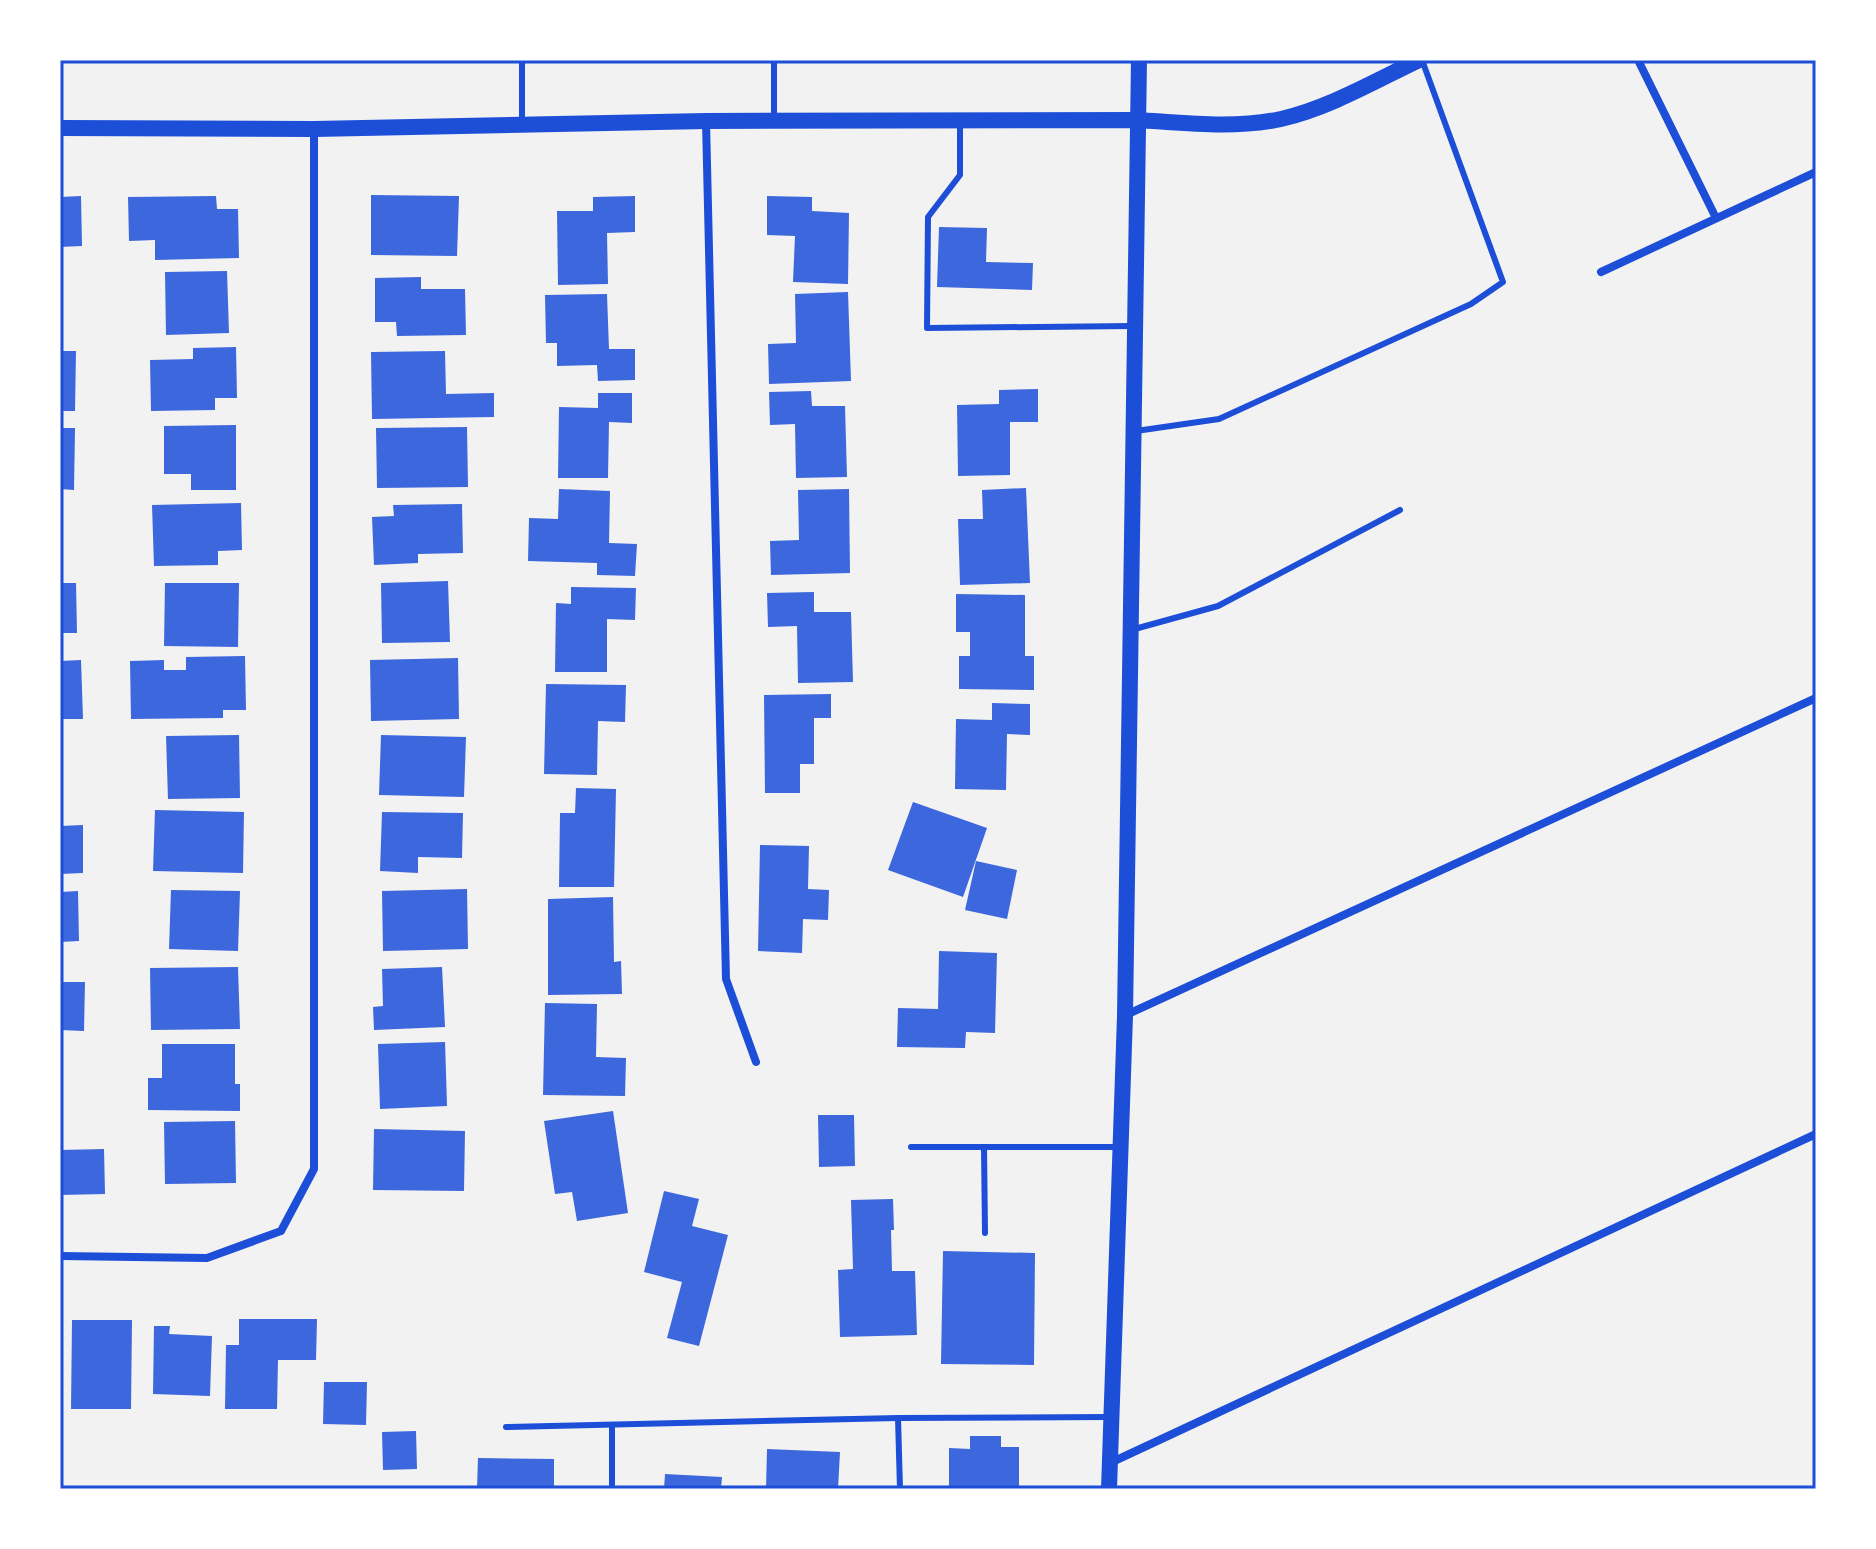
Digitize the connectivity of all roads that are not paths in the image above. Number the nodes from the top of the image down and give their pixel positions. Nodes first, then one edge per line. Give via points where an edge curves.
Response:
1 (522, 60) edge
2 (774, 60) edge
3 (1139, 60) edge
4 (1420, 60) edge
5 (1638, 60) edge
6 (960, 120) junction
7 (1138, 120) junction
8 (706, 121) junction
9 (774, 121) junction
10 (522, 125) junction
11 (60, 128) edge
12 (314, 129) junction
13 (1816, 172) edge
14 (1716, 218) junction
15 (1601, 272) dead end
16 (1135, 326) junction
17 (1134, 431) junction
18 (1400, 510) dead end
19 (1131, 630) junction
20 (1816, 698) edge
21 (1125, 1016) junction
22 (756, 1062) dead end
23 (1816, 1134) edge
24 (911, 1147) dead end
25 (984, 1147) junction
26 (1120, 1147) junction
27 (985, 1233) dead end
28 (60, 1256) edge
29 (1112, 1417) junction
30 (898, 1418) junction
31 (612, 1426) junction
32 (506, 1427) dead end
33 (1110, 1463) junction
34 (612, 1489) edge
35 (900, 1489) edge
36 (1109, 1489) edge

1 - 10 lane
2 - 9 lane
3 - 7 main road
4 - 7 main road via 1281,119 1202,125
4 - 17 lane via 1503,282 1471,304 1219,419
5 - 14 street
6 - 7 main road
6 - 9 main road
6 - 16 lane via 960,175 928,217 927,328
7 - 16 main road
8 - 9 main road
8 - 10 main road
8 - 22 street via 726,979
10 - 12 main road
11 - 12 main road
12 - 28 street via 314,1169 281,1231 207,1258
13 - 14 street
14 - 15 street
16 - 17 main road
17 - 19 main road
18 - 19 lane via 1218,606
19 - 21 main road
20 - 21 street
21 - 26 main road
23 - 33 street
24 - 25 lane
25 - 26 lane
25 - 27 lane
26 - 29 main road
29 - 30 lane
29 - 33 main road
30 - 31 lane
30 - 35 lane
31 - 32 lane
31 - 34 lane
33 - 36 main road

